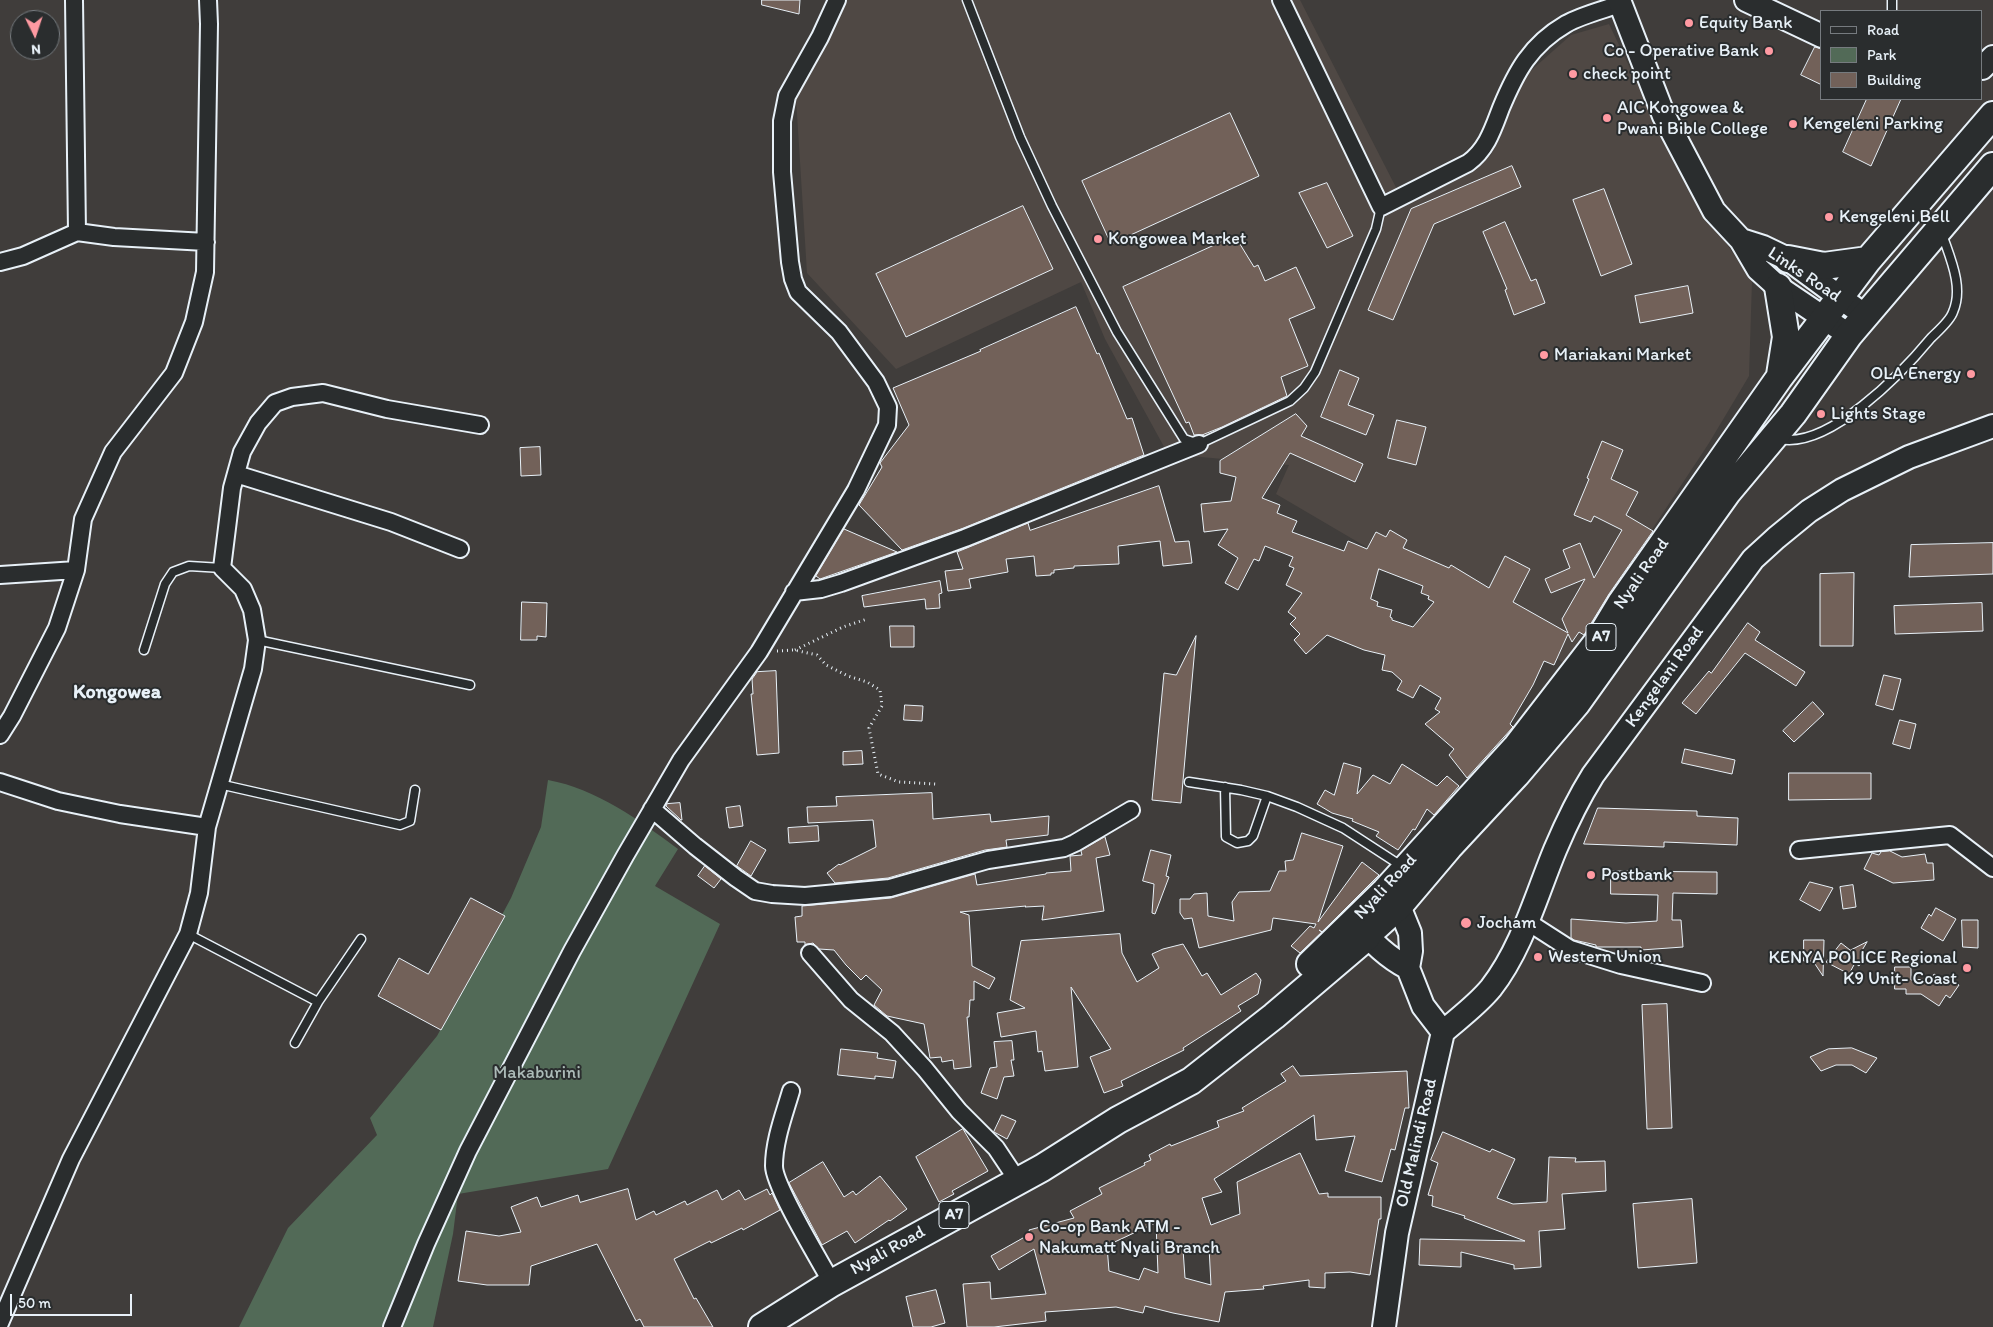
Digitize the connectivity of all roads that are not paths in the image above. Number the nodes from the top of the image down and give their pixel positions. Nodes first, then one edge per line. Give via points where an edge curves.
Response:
1 (74, 0) edge
2 (208, 0) edge
3 (836, 0) edge
4 (967, 0) edge
5 (1281, 0) edge
6 (1746, 0) edge
7 (1619, 2) edge
8 (1820, 35) edge
9 (1993, 57) edge
10 (1983, 67) edge
11 (1993, 115) edge
12 (1993, 166) edge
13 (1381, 207) junction
14 (1940, 227) junction
15 (77, 232) junction
16 (1741, 240) junction
17 (206, 242) junction
18 (1788, 259) junction
19 (1868, 260) junction
20 (0, 262) edge
21 (1778, 287) junction
22 (1832, 307) junction
23 (1857, 325) junction
24 (1779, 378) junction
25 (480, 425) dead end
26 (1993, 426) edge
27 (1773, 437) junction
28 (1199, 444) junction
29 (236, 474) junction
30 (460, 548) dead end
31 (222, 568) junction
32 (76, 570) junction
33 (0, 575) edge
34 (794, 592) junction
35 (257, 640) junction
36 (144, 650) dead end
37 (470, 685) dead end
38 (6, 716) edge
39 (0, 735) edge
40 (1189, 782) dead end
41 (0, 783) edge
42 (219, 784) junction
43 (1225, 788) junction
44 (415, 790) dead end
45 (1267, 796) junction
46 (652, 809) junction
47 (1131, 810) dead end
48 (207, 827) junction
49 (1799, 850) dead end
50 (1405, 868) junction
51 (1993, 868) edge
52 (1392, 898) junction
53 (1528, 922) junction
54 (1361, 929) junction
55 (188, 934) junction
56 (361, 939) dead end
57 (810, 953) dead end
58 (1408, 968) junction
59 (1702, 983) dead end
60 (318, 1002) junction
61 (1443, 1032) junction
62 (295, 1043) dead end
63 (791, 1091) dead end
64 (1018, 1181) junction
65 (832, 1283) junction
66 (0, 1323) edge
67 (392, 1327) edge
68 (762, 1327) edge
69 (1384, 1327) edge

1 - 15 street
2 - 17 street
3 - 34 street via 787,96 782,121 782,172 790,262 798,292 839,332 876,382 888,407 887,425 856,490
4 - 28 lane via 1020,137 1095,290 1117,332 1184,439
5 - 13 street
6 - 8 main road
7 - 13 street via 1566,24 1533,51 1520,67 1479,155
7 - 16 main road, Links Road via 1664,116 1714,211
9 - 10 main road
11 - 19 highway, Nyali Road / A7
12 - 14 highway, Nyali Road / A7
13 - 28 lane via 1376,229 1315,372 1304,388 1290,401
14 - 23 highway, Nyali Road / A7
14 - 27 lane via 1958,287 1953,312 1907,367 1867,404 1805,438 1786,440
15 - 17 street via 114,238
15 - 20 street via 23,256
16 - 18 main road, Links Road
16 - 21 main road, Links Road via 1758,269
17 - 32 street via 205,272 194,322 174,373 113,452 83,519
18 - 19 highway via 1824,266
18 - 22 main road, Links Road
19 - 22 highway, Nyali Road / A7
21 - 22 main road, Links Road
21 - 24 highway via 1786,337
22 - 23 main road, Links Road
22 - 24 highway, Nyali Road / A7
23 - 27 highway, Nyali Road / A7
24 - 50 highway, Nyali Road / A7 via 1621,602 1598,641 1517,746
25 - 29 street via 323,394 292,397 275,403 258,423 242,452
26 - 53 main road, Kengelani Road via 1909,457 1842,490 1790,525 1753,559 1592,775 1556,849
27 - 52 highway, Nyali Road / A7 via 1728,493 1576,703 1516,775 1449,846
28 - 34 street via 965,538 841,583
29 - 30 street via 391,522
29 - 31 street
31 - 35 street via 243,589 252,610
31 - 36 lane via 189,566 173,572 165,584
32 - 33 street
32 - 38 street via 57,628
34 - 46 street via 760,652 681,760
35 - 37 lane
35 - 42 street via 253,669
38 - 39 street
40 - 43 lane
41 - 48 street via 58,801
42 - 44 lane via 400,825 410,821
42 - 48 street
43 - 45 lane
43 - 45 lane via 1226,837 1237,843 1248,841 1253,836
45 - 50 lane via 1343,828
46 - 47 street via 755,891 805,896 890,888 988,860 1064,848
46 - 67 street via 572,951 468,1151
48 - 55 street via 199,893
49 - 51 street via 1950,835
50 - 52 highway, Nyali Road / A7
52 - 54 highway, Nyali Road / A7
52 - 58 main road via 1411,941
53 - 59 street via 1570,949 1621,965
53 - 61 main road, Kengelani Road via 1491,988
54 - 58 main road via 1394,960
54 - 64 highway, Nyali Road / A7 via 1285,987 1146,1104
55 - 60 lane
55 - 66 street via 72,1159
56 - 60 lane
57 - 64 street via 851,1000 892,1033 926,1069 959,1111 996,1148
58 - 61 main road via 1423,1006
60 - 62 lane
61 - 69 main road, Old Malindi Road via 1397,1233
63 - 65 street via 777,1138 773,1168
64 - 65 highway, Nyali Road / A7
65 - 68 highway, Nyali Road / A7

